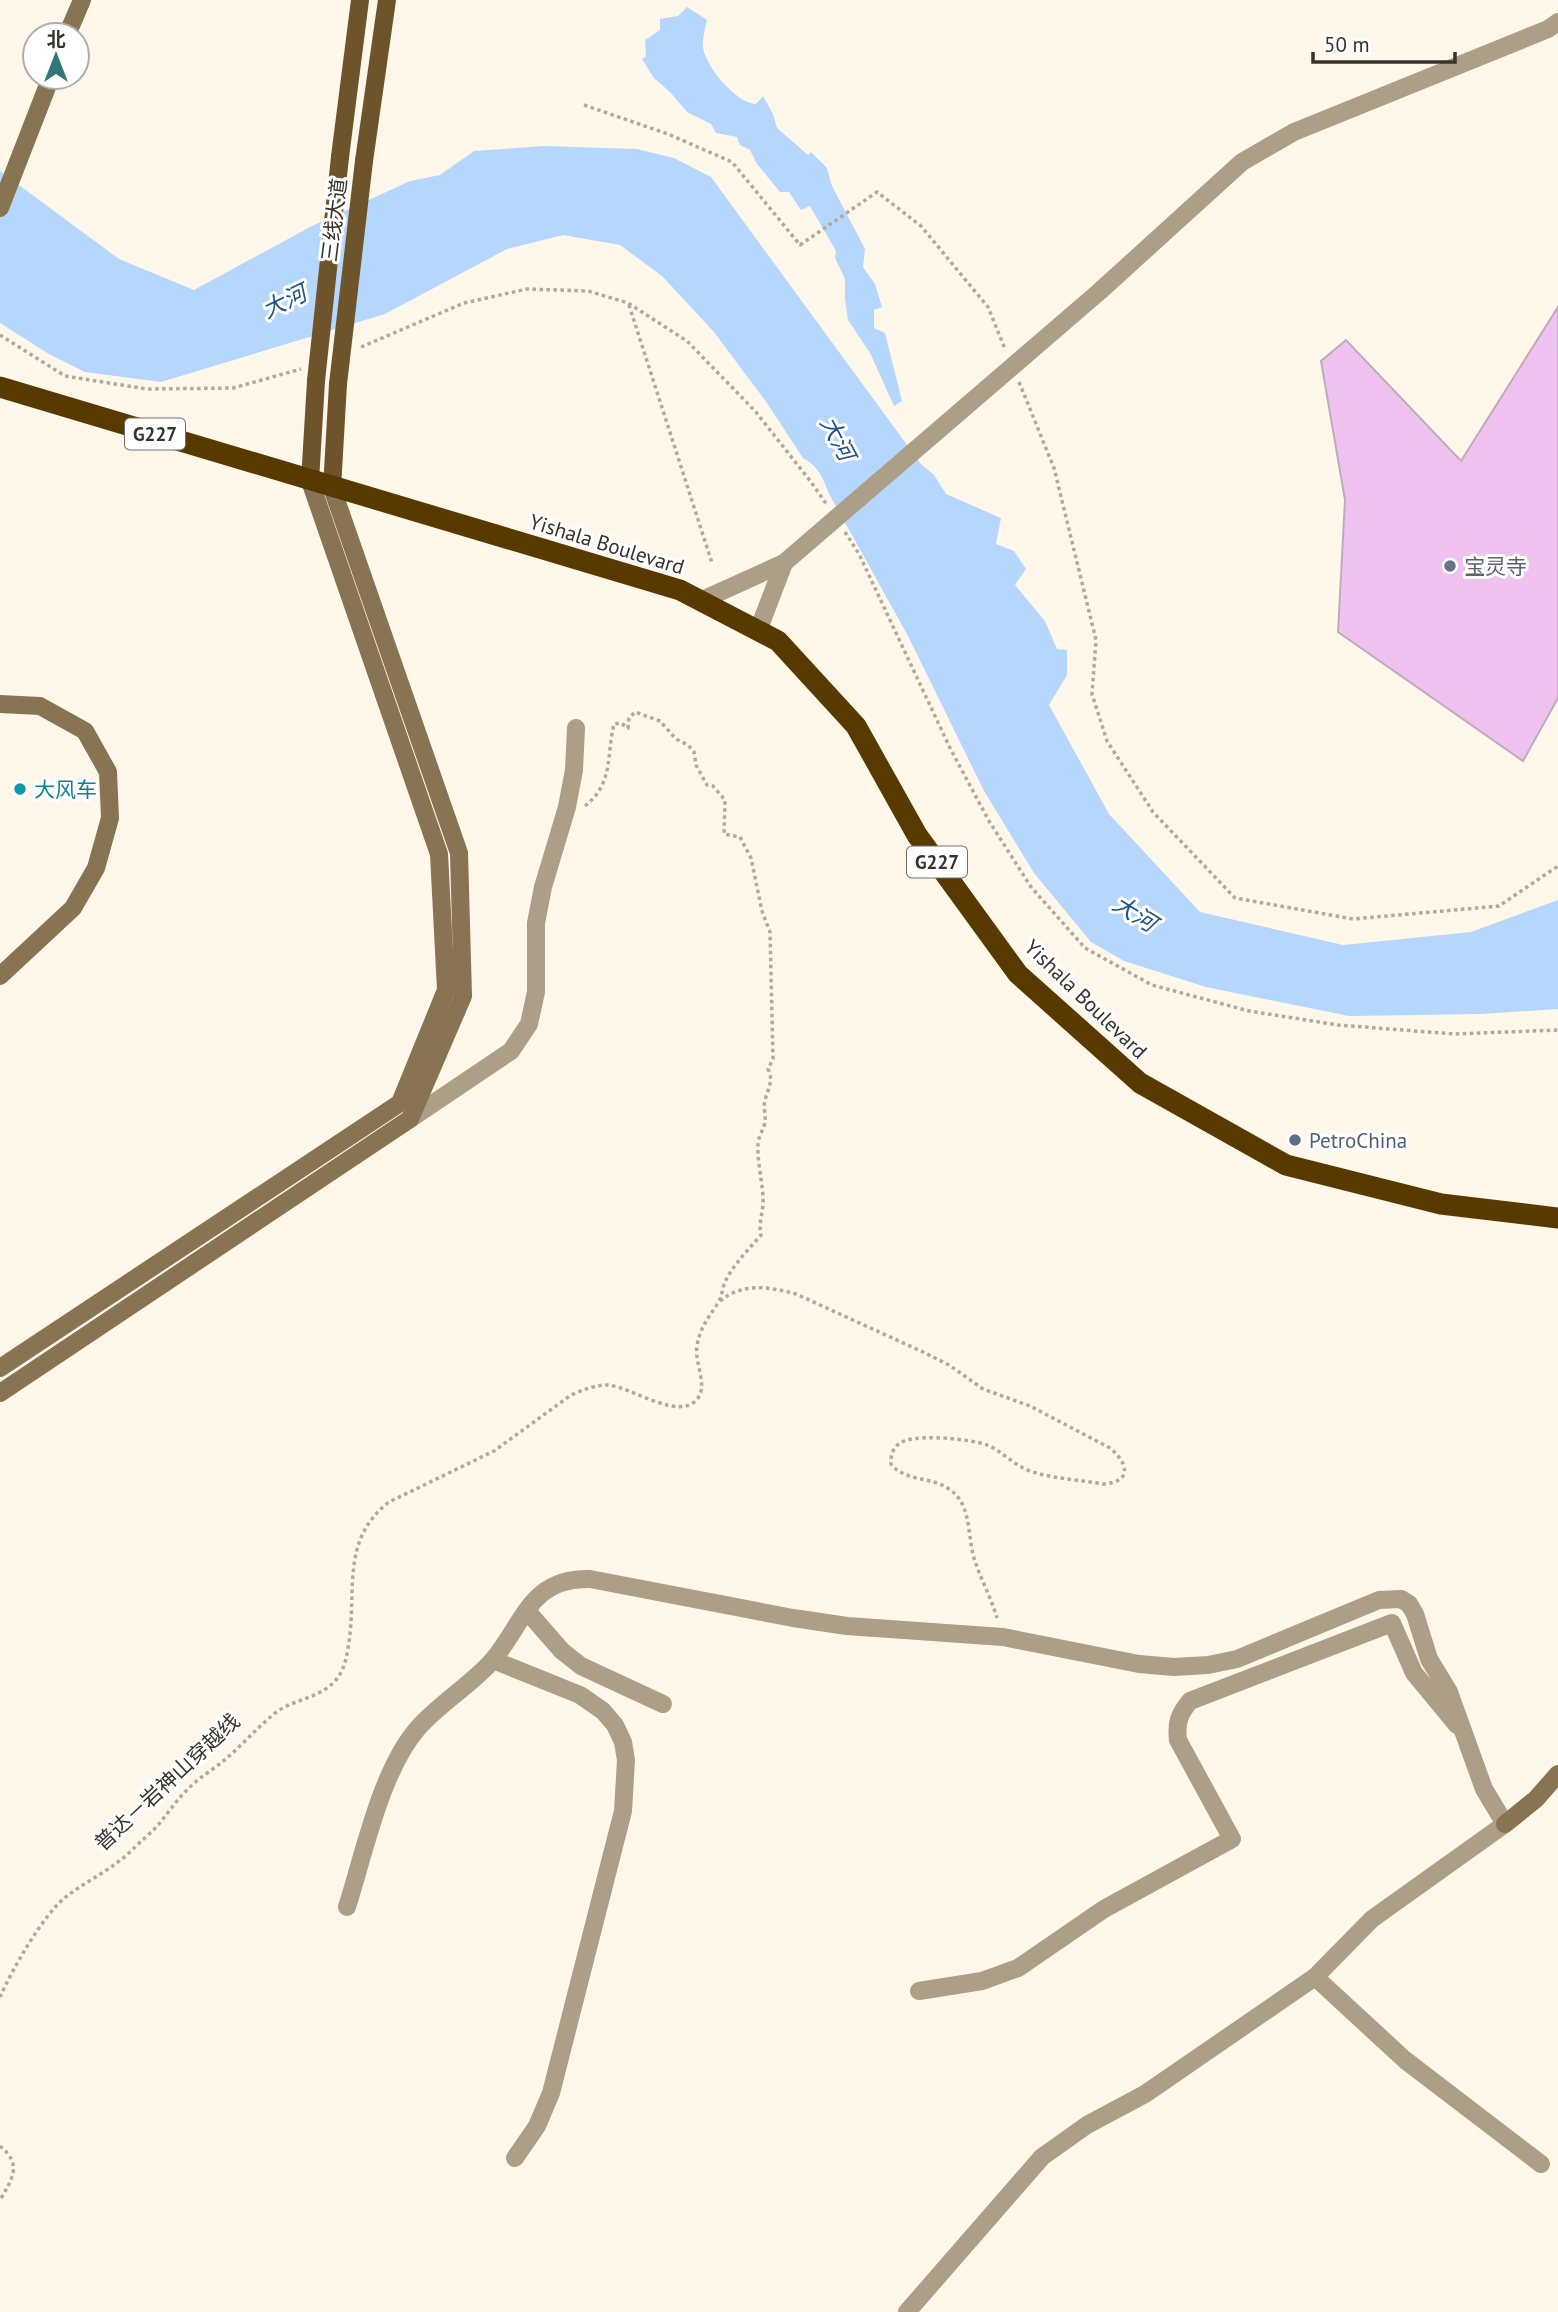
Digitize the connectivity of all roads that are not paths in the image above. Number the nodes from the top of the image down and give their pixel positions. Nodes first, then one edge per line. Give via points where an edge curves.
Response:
1 (82, 0) edge
2 (360, 0) edge
3 (387, 0) edge
4 (73, 21) edge
5 (1558, 22) edge
6 (46, 91) edge
7 (0, 208) edge
8 (0, 387) edge
9 (310, 481) junction
10 (332, 488) junction
11 (784, 564) junction
12 (700, 601) junction
13 (758, 631) junction
14 (0, 704) edge
15 (576, 728) dead end
16 (0, 976) edge
17 (410, 1119) junction
18 (1558, 1218) edge
19 (0, 1368) edge
20 (0, 1393) edge
21 (527, 1611) junction
22 (493, 1660) junction
23 (663, 1704) dead end
24 (1465, 1735) junction
25 (1558, 1774) edge
26 (1505, 1824) junction
27 (347, 1907) dead end
28 (1315, 1977) junction
29 (919, 1991) dead end
30 (515, 2158) dead end
31 (1541, 2164) dead end
32 (907, 2312) edge

1 - 4 street
2 - 9 main road, 三线大道, bridge via 311,374
3 - 10 main road, 三线大道, bridge via 338,384
5 - 11 street, bridge via 1294,132 1242,162
6 - 7 street
8 - 9 highway, Yishala Boulevard / G227
9 - 10 highway, Yishala Boulevard / G227
9 - 19 street via 439,854 446,990 400,1103
10 - 12 highway, Yishala Boulevard / G227 via 680,590
10 - 17 street via 459,853 463,996
11 - 12 street
11 - 13 street
12 - 13 highway, Yishala Boulevard / G227
13 - 18 highway, Yishala Boulevard / G227 via 778,641 856,726 918,835 1018,974 1139,1083 1286,1165 1441,1204
14 - 16 street via 40,706 85,732 108,772 110,818 96,868 73,908
15 - 17 street via 567,807 536,922 536,992 529,1024 511,1051
17 - 20 street
21 - 22 street
21 - 23 street via 581,1666
21 - 24 street via 547,1588 590,1579 806,1620 1003,1637 1174,1667 1237,1659 1379,1600 1401,1599 1415,1614 1429,1659 1450,1692
22 - 27 street via 417,1729 396,1762
22 - 30 street via 580,1695 603,1710 623,1742 626,1760 623,1811 551,2092 537,2126
24 - 26 street via 1483,1789
24 - 29 street via 1414,1673 1392,1623 1207,1693 1190,1701 1181,1712 1178,1740 1232,1839 1104,1909 1018,1968 982,1981
25 - 26 street
26 - 28 street via 1372,1919
28 - 31 street via 1405,2060
28 - 32 street via 1146,2094 1087,2125 1042,2157

